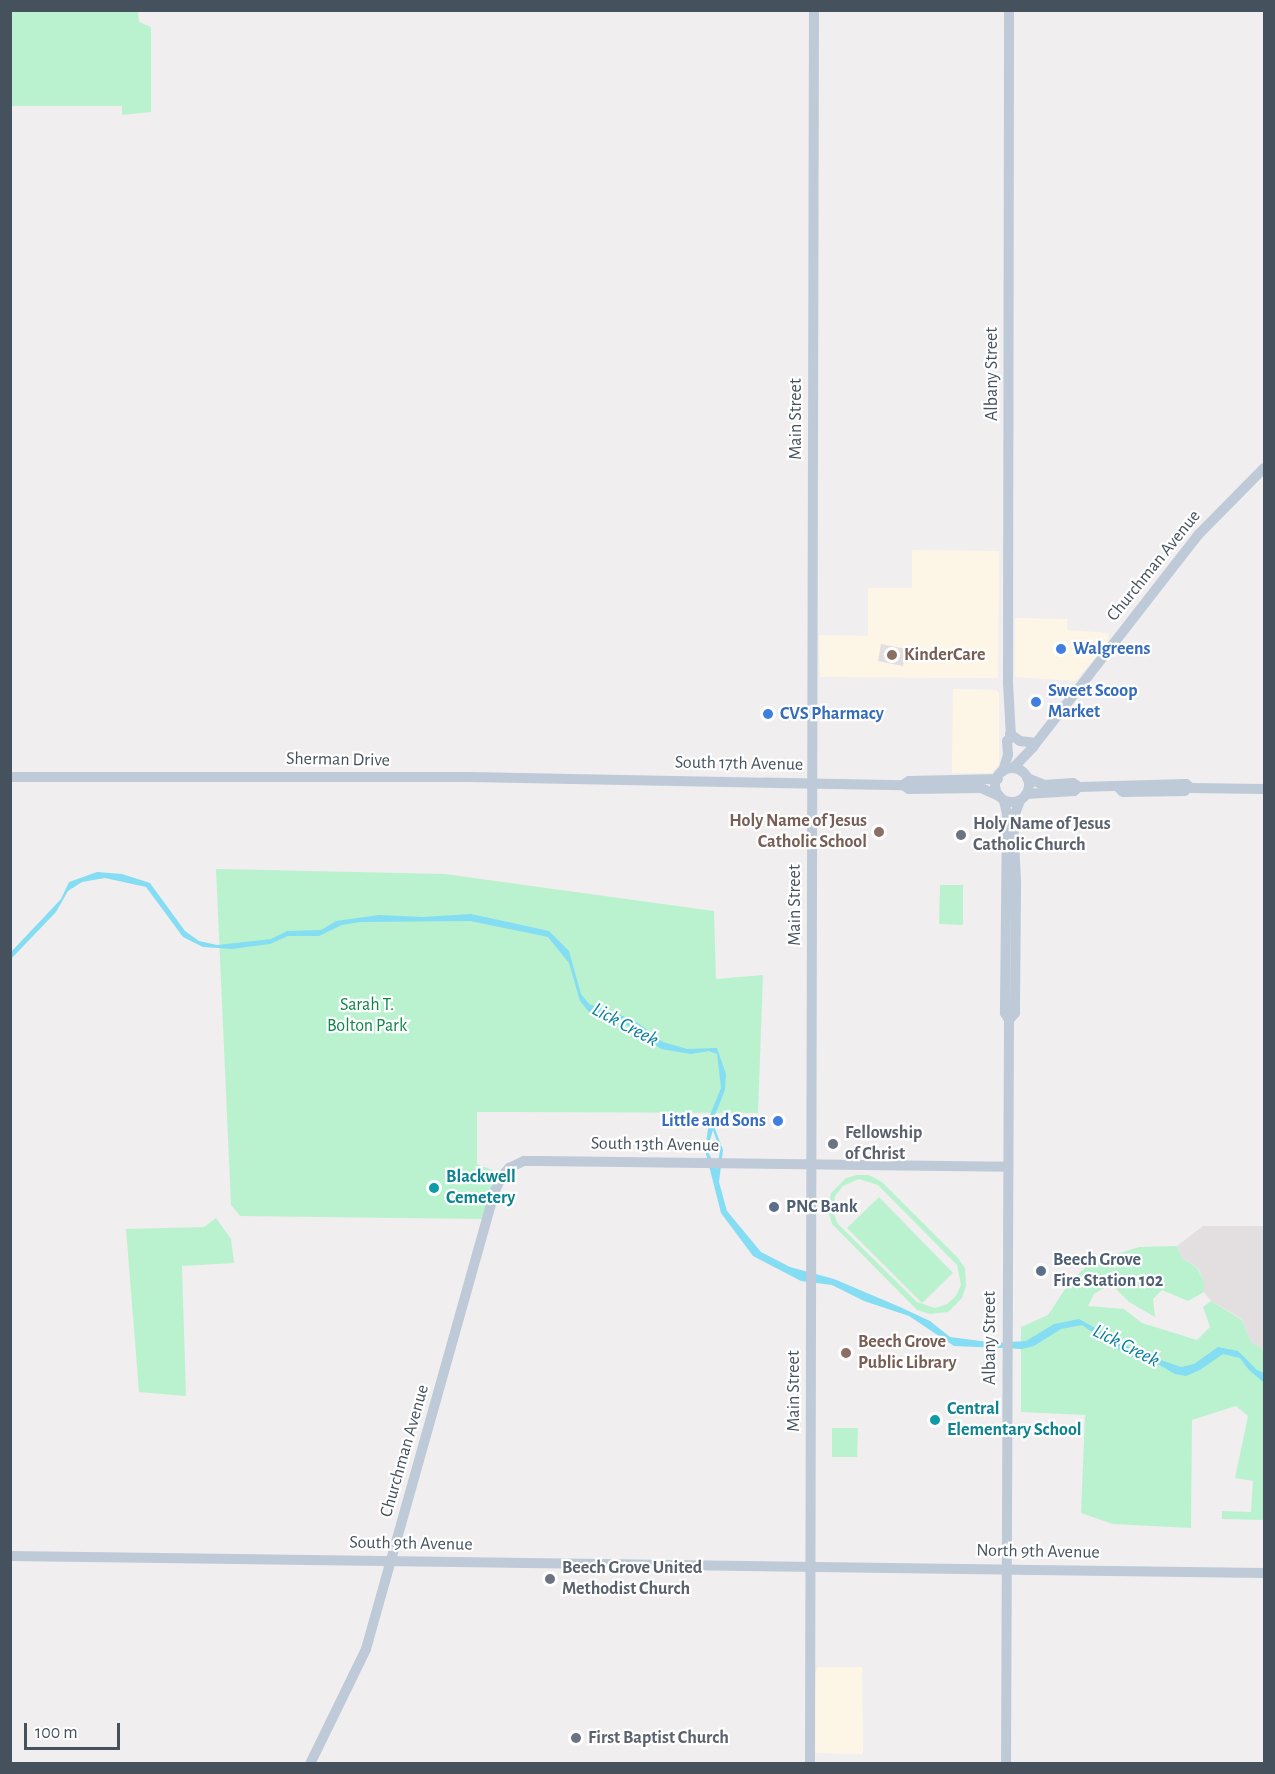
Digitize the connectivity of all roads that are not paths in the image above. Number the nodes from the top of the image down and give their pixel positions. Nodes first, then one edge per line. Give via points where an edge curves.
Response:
1 (814, 10) edge
2 (1010, 10) edge
3 (1264, 468) edge
4 (1010, 736) junction
5 (1035, 745) junction
6 (1015, 772) junction
7 (10, 777) edge
8 (666, 780) joint
9 (813, 782) junction
10 (903, 785) junction
11 (1078, 787) junction
12 (1264, 789) edge
13 (1023, 797) junction
14 (1001, 799) junction
15 (1009, 1020) junction
16 (811, 1164) junction
17 (1007, 1167) junction
18 (503, 1174) joint
19 (10, 1556) edge
20 (392, 1560) junction
21 (811, 1565) junction
22 (1006, 1568) junction
23 (1264, 1573) edge
24 (310, 1764) edge
25 (810, 1764) edge
26 (1006, 1764) edge

1 - 9 street, Main Street
2 - 4 street, Albany Street
3 - 5 street, Churchman Avenue via 1198,535
4 - 5 street
4 - 6 street, Albany Street via 1014,741
4 - 6 street, Albany Street via 1008,755
5 - 6 street, Churchman Avenue
6 - 10 street via 909,781
6 - 11 street via 1044,785 1073,783
6 - 13 street, Albany Street
6 - 14 street, Albany Street
7 - 8 street, Sherman Drive via 230,775
8 - 9 street, South 17th Avenue
9 - 10 street, South 17th Avenue
9 - 16 street, Main Street
10 - 14 street via 909,789 978,788
11 - 12 street via 1118,787 1123,792
11 - 13 street via 1074,791
13 - 14 street via 1012,804
13 - 15 street, Albany Street via 1013,819 1015,1013
14 - 15 street, Albany Street via 1006,814 1005,1013
15 - 17 street, Albany Street
16 - 17 street, South 13th Avenue
16 - 18 street, South 13th Avenue via 528,1161
16 - 21 street, Main Street
17 - 22 street, Albany Street
18 - 20 street, Churchman Avenue
19 - 20 street, South 9th Avenue
20 - 21 street, South 9th Avenue
20 - 24 street, Churchman Avenue via 361,1664
21 - 22 street, North 9th Avenue
21 - 25 street, Main Street
22 - 23 street, North 9th Avenue
22 - 26 street, Albany Street

